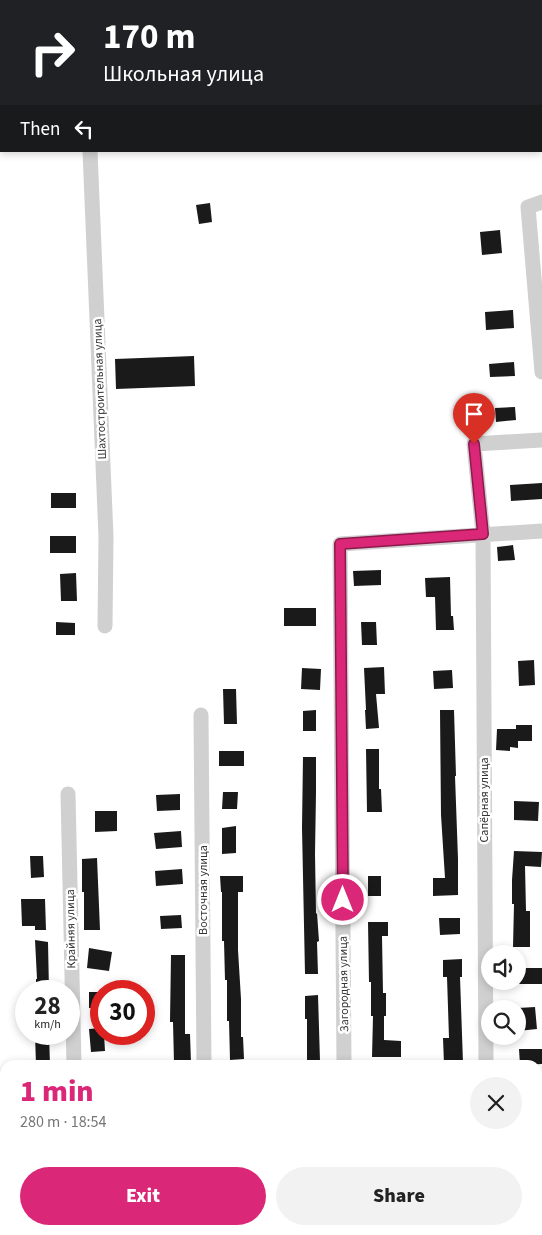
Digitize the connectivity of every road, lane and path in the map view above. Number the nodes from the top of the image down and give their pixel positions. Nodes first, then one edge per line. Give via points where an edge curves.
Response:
1 (90, 152) edge
2 (542, 202) edge
3 (542, 372) edge
4 (542, 440) edge
5 (542, 531) edge
6 (483, 534) junction
7 (105, 626) dead end
8 (202, 715) dead end
9 (68, 794) dead end
10 (74, 1060) edge
11 (204, 1060) edge
12 (344, 1060) edge
13 (486, 1060) edge

1 - 7 street, Шахтостроительная улица via 106,537
2 - 3 street via 528,207
4 - 6 street, Сапёрная улица via 474,444
5 - 6 street
6 - 12 street, Загородная улица via 340,544
6 - 13 street, Сапёрная улица
8 - 11 street, Восточная улица
9 - 10 street, Крайняя улица

